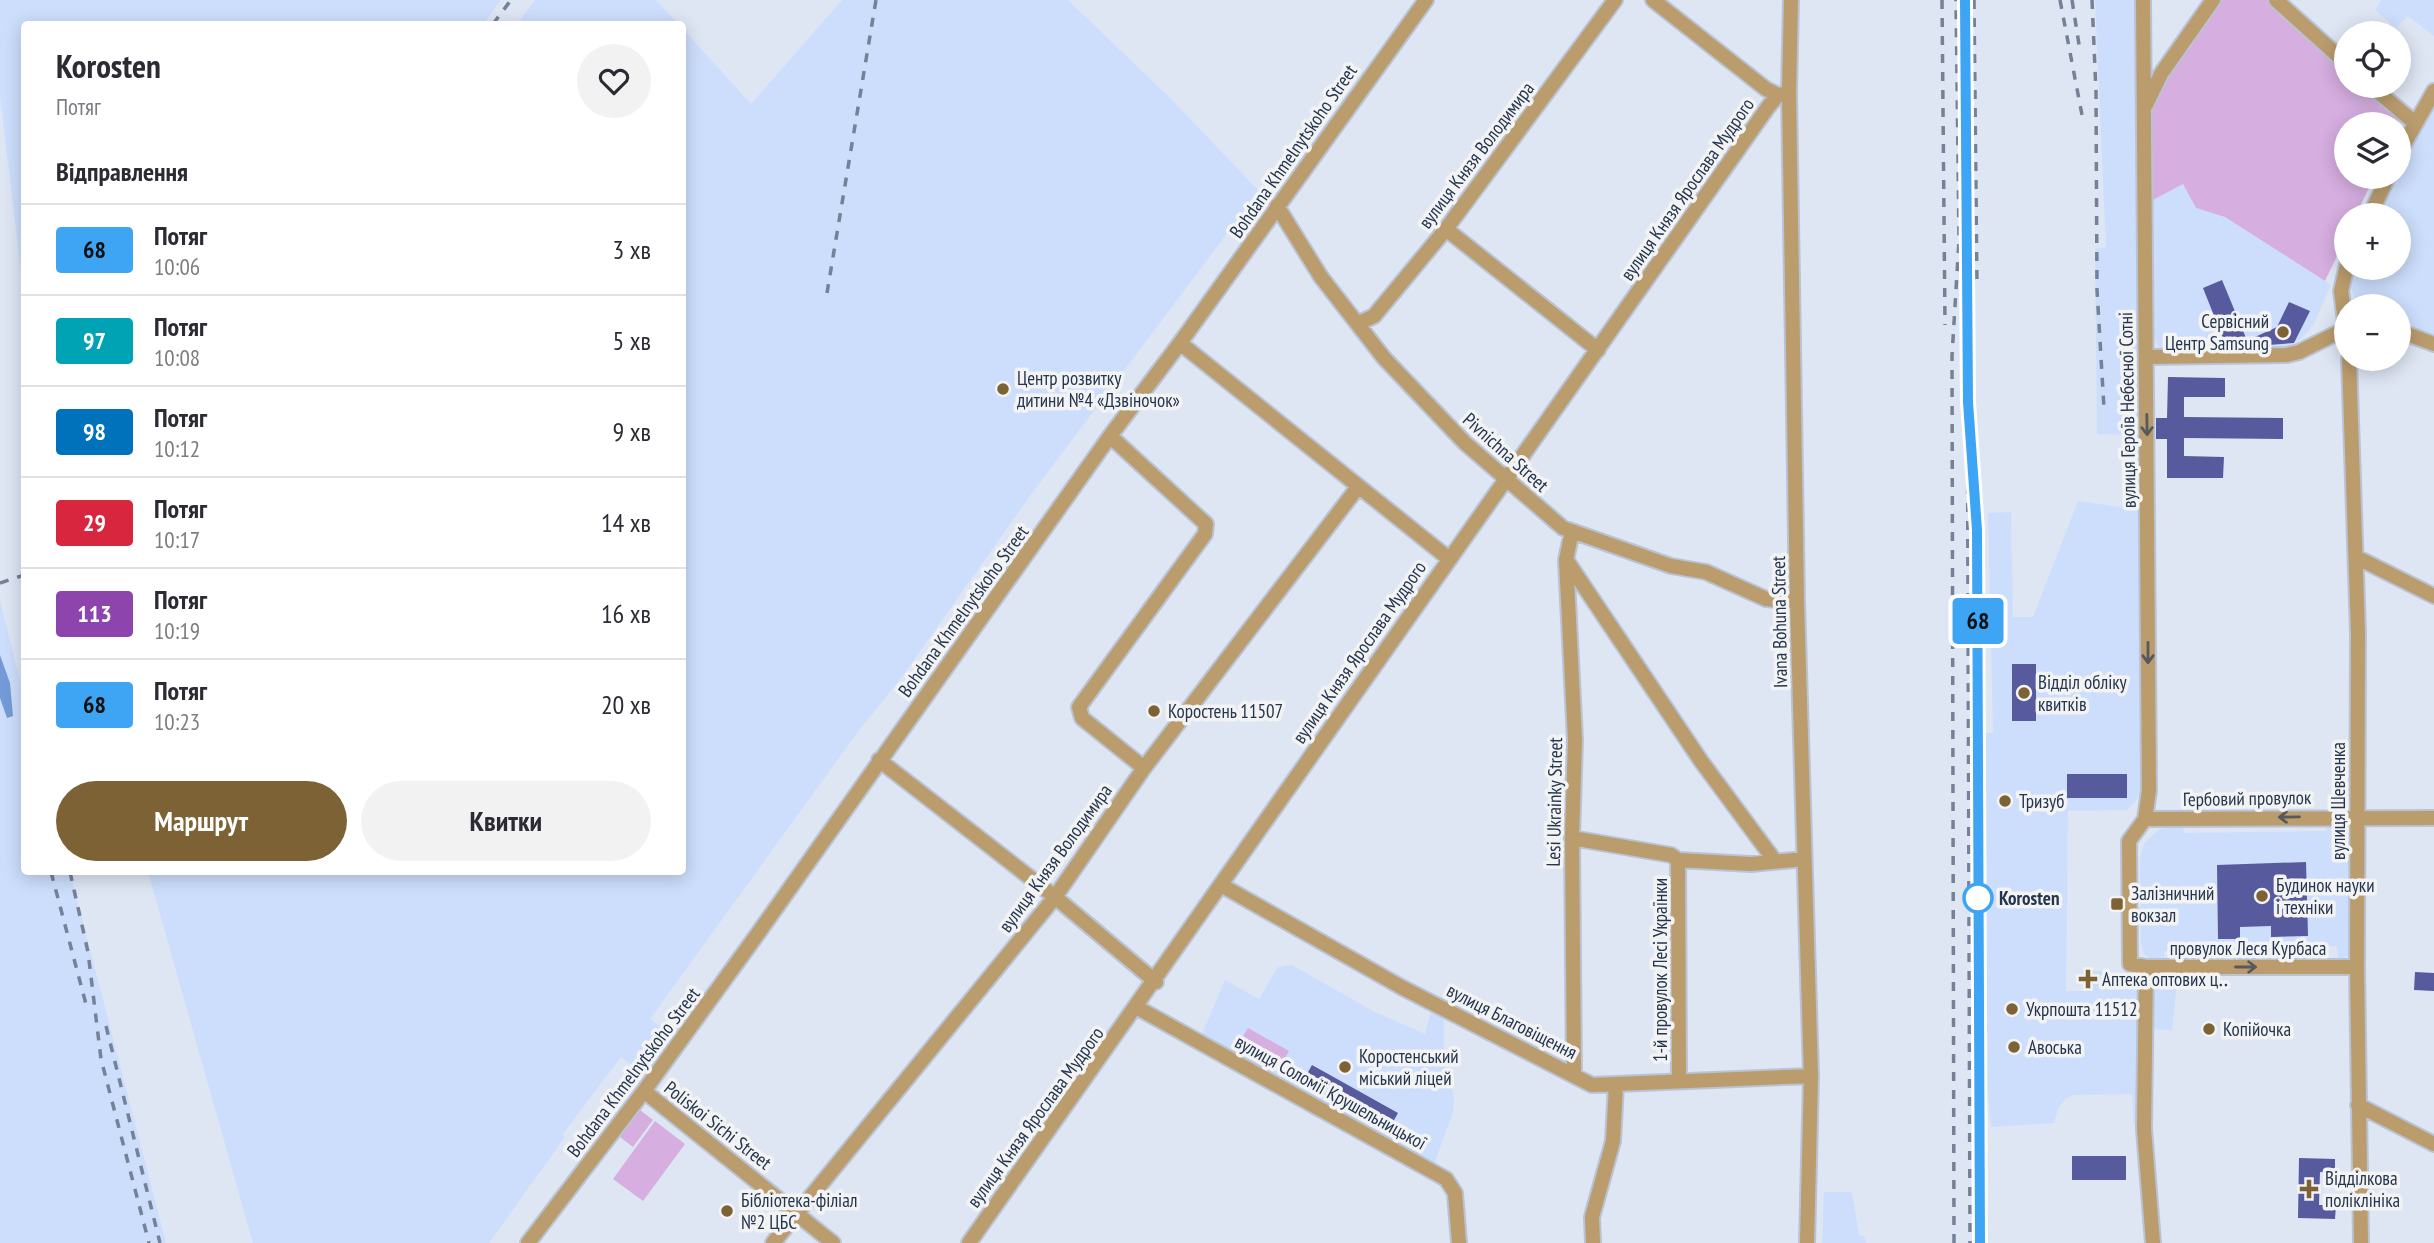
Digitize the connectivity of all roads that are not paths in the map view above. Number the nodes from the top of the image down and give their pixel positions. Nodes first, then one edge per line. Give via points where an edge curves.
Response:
1 (1426, 0) edge
2 (1615, 0) edge
3 (1653, 0) edge
4 (1791, 0) edge
5 (2143, 0) edge
6 (2213, 0) edge
7 (2276, 0) edge
8 (2334, 52) edge
9 (2434, 91) edge
10 (1784, 94) junction
11 (2385, 98) edge
12 (2144, 110) junction
13 (2414, 122) junction
14 (2411, 128) edge
15 (1277, 206) junction
16 (1447, 229) junction
17 (1359, 323) junction
18 (2334, 334) edge
19 (2411, 335) edge
20 (1180, 343) junction
21 (2434, 344) edge
22 (1598, 350) junction
23 (2146, 357) junction
24 (2349, 371) edge
25 (1110, 436) junction
26 (1507, 477) junction
27 (1358, 487) junction
28 (1572, 531) junction
29 (1448, 558) junction
30 (2356, 558) junction
31 (1566, 561) junction
32 (2434, 596) edge
33 (1797, 602) junction
34 (879, 761) junction
35 (1144, 768) junction
36 (2357, 816) junction
37 (2434, 818) edge
38 (2145, 819) junction
39 (1572, 838) junction
40 (1804, 859) junction
41 (1678, 860) junction
42 (1775, 862) junction
43 (1221, 885) junction
44 (1055, 897) junction
45 (2142, 966) junction
46 (2357, 967) junction
47 (1156, 982) junction
48 (1138, 1008) junction
49 (1574, 1074) junction
50 (1811, 1076) junction
51 (1679, 1081) junction
52 (1616, 1085) junction
53 (644, 1091) junction
54 (2358, 1105) junction
55 (2434, 1144) edge
56 (797, 1212) junction
57 (528, 1243) edge
58 (773, 1243) edge
59 (832, 1243) edge
60 (970, 1243) edge
61 (1459, 1243) edge
62 (1593, 1243) edge
63 (1807, 1243) edge
64 (2153, 1243) edge
65 (2361, 1243) edge

1 - 15 street, Bohdana Khmelnytskoho Street
2 - 16 street, вулиця Князя Володимира
3 - 10 street via 1766,89
4 - 10 street, Ivana Bohuna Street
5 - 12 street, вулиця Героїв Небесної Сотні
6 - 12 street via 2161,74
7 - 8 street
9 - 13 street
10 - 22 street, вулиця Князя Ярослава Мудрого
10 - 33 street, Ivana Bohuna Street
11 - 13 street
12 - 23 street, вулиця Героїв Небесної Сотні
13 - 14 street
15 - 17 street, Pivnichna Street via 1321,276
15 - 20 street, Bohdana Khmelnytskoho Street
16 - 17 street, вулиця Князя Володимира via 1374,316
16 - 22 street
17 - 26 street, Pivnichna Street via 1384,358 1465,443
18 - 23 street via 2287,355
19 - 21 street
20 - 25 street, Bohdana Khmelnytskoho Street
20 - 27 street
22 - 26 street, вулиця Князя Ярослава Мудрого
23 -> 38 street, вулиця Героїв Небесної Сотні via 2149,790
24 - 30 street, вулиця Шевченка
25 - 34 street, Bohdana Khmelnytskoho Street
25 - 35 street via 1206,524 1205,534 1079,707 1082,718
26 - 28 street, Pivnichna Street via 1556,523
26 - 29 street, вулиця Князя Ярослава Мудрого
27 - 29 street
27 - 35 street, вулиця Князя Володимира
28 - 31 street, Lesi Ukrainky Street
28 - 33 street, Pivnichna Street via 1671,566 1706,572 1766,599
29 - 43 street, вулиця Князя Ярослава Мудрого
30 - 32 street
30 - 36 street, вулиця Шевченка
31 - 39 street, Lesi Ukrainky Street via 1575,740
31 - 42 street
33 - 40 street, Ivana Bohuna Street
34 - 44 street
34 - 53 street, Bohdana Khmelnytskoho Street
35 - 44 street, вулиця Князя Володимира
36 - 37 street, Гербовий провулок
36 -> 38 street, Гербовий провулок
36 - 46 street, вулиця Шевченка
38 - 45 street via 2129,841 2129,959 2130,964
39 - 41 street
39 - 49 street, Lesi Ukrainky Street
40 - 42 street
40 - 50 street, Ivana Bohuna Street
41 - 42 street
41 - 51 street, 1-й провулок Лесі Українки
43 - 47 street, вулиця Князя Ярослава Мудрого
43 - 49 street, вулиця Благовіщення via 1403,988
44 - 47 street
44 - 56 street, вулиця Князя Володимира
45 -> 46 street, провулок Леся Курбаса
45 - 64 street via 2144,1129
46 - 54 street, вулиця Шевченка
47 - 48 street, вулиця Князя Ярослава Мудрого
48 - 60 street, вулиця Князя Ярослава Мудрого
48 - 61 street, вулиця Соломії Крушельницької via 1446,1179 1455,1193
49 - 52 street, вулиця Благовіщення via 1592,1085
50 - 51 street, вулиця Благовіщення
50 - 63 street, Ivana Bohuna Street
51 - 52 street, вулиця Благовіщення
52 - 62 street via 1613,1141 1592,1217
53 - 56 street, Poliskoi Sichi Street
53 - 57 street, Bohdana Khmelnytskoho Street
54 - 55 street
54 - 65 street, вулиця Шевченка
56 - 58 street, вулиця Князя Володимира
56 - 59 street, Poliskoi Sichi Street

